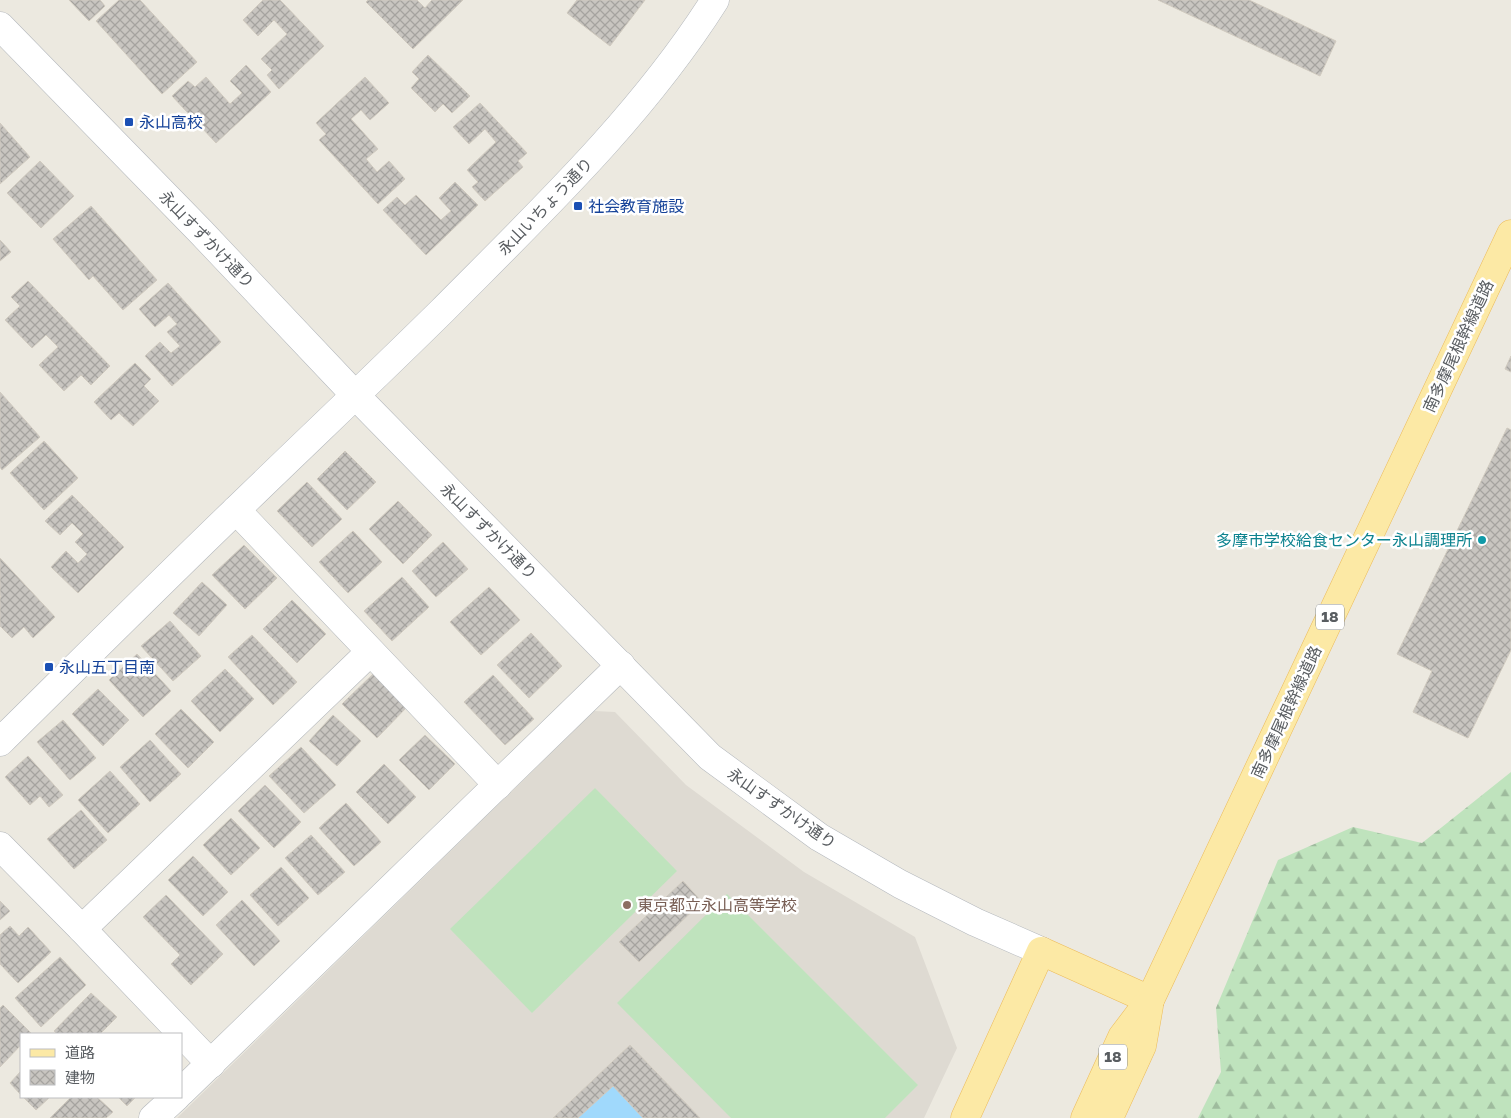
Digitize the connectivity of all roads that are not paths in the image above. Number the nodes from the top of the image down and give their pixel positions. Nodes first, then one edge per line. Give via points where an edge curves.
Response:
1 (715, 0) edge
2 (0, 26) edge
3 (1511, 234) edge
4 (356, 396) junction
5 (236, 510) junction
6 (370, 652) junction
7 (621, 665) junction
8 (0, 742) edge
9 (498, 785) junction
10 (0, 846) edge
11 (82, 929) junction
12 (1041, 951) junction
13 (1150, 1000) junction
14 (181, 1033) edge
15 (182, 1034) edge
16 (211, 1064) junction
17 (182, 1091) edge
18 (175, 1098) edge
19 (154, 1118) edge
20 (965, 1118) edge
21 (1085, 1118) edge
22 (1109, 1118) edge

1 - 4 street, 永山いちょう通り via 697,30 652,88 574,179
2 - 4 street, 永山すずかけ通り
3 - 13 main road, 南多摩尾根幹線道路 / 18
4 - 5 street, 永山いちょう通り
4 - 7 street, 永山すずかけ通り
5 - 6 street
5 - 8 street, 永山いちょう通り
6 - 9 street
6 - 11 street
7 - 9 street
7 - 12 street, 永山すずかけ通り via 710,757 819,837 908,888
9 - 16 street
10 - 11 street
11 - 14 street
12 - 13 main road
12 - 20 main road
13 - 21 main road, 南多摩尾根幹線道路 / 18 via 1122,1037
13 - 22 main road, 南多摩尾根幹線道路 / 18 via 1142,1046
15 - 16 street
16 - 17 street
18 - 19 street

